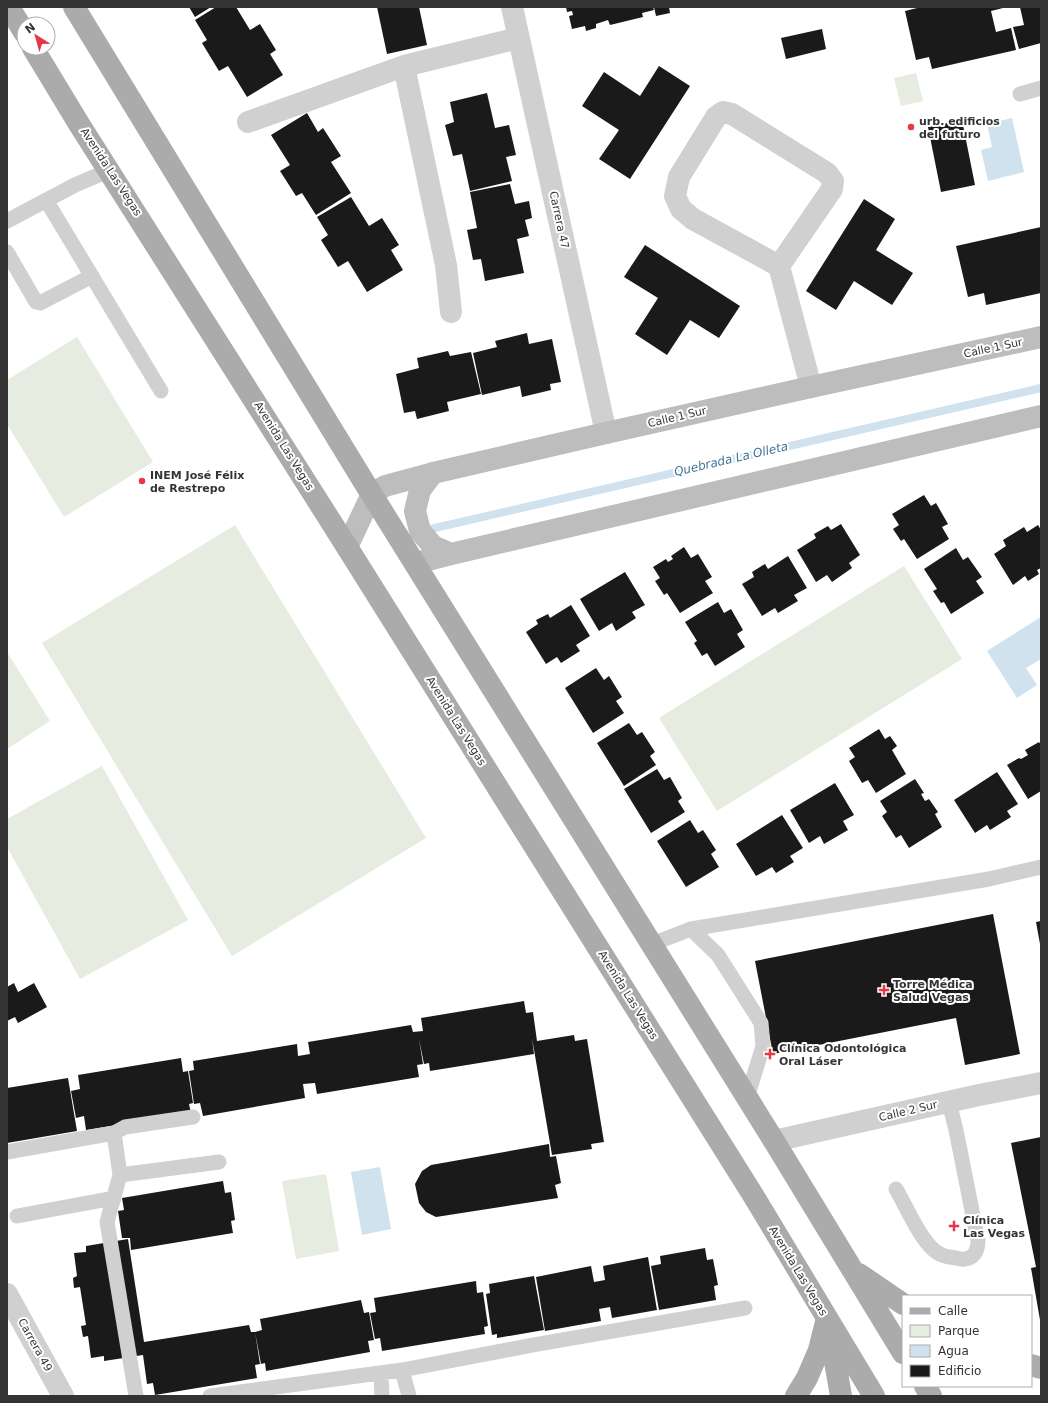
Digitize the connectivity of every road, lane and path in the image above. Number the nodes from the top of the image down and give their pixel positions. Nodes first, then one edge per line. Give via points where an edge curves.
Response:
1 (8, 7) edge
2 (74, 7) edge
3 (512, 7) edge
4 (16, 20) edge
5 (519, 38) junction
6 (38, 56) edge
7 (404, 66) junction
8 (1041, 88) edge
9 (1020, 94) dead end
10 (248, 122) dead end
11 (110, 170) junction
12 (46, 200) junction
13 (7, 221) edge
14 (7, 252) edge
15 (779, 266) junction
16 (92, 276) junction
17 (451, 312) dead end
18 (1041, 338) edge
19 (811, 387) junction
20 (161, 391) dead end
21 (1041, 416) edge
22 (606, 433) junction
23 (433, 473) junction
24 (372, 494) junction
25 (347, 547) junction
26 (451, 554) junction
27 (416, 563) junction
28 (1041, 867) edge
29 (717, 924) junction
30 (691, 929) junction
31 (652, 944) junction
32 (718, 955) junction
33 (1041, 1083) edge
34 (747, 1098) junction
35 (949, 1102) junction
36 (193, 1117) dead end
37 (114, 1133) junction
38 (774, 1141) junction
39 (7, 1152) edge
40 (218, 1162) dead end
41 (120, 1175) junction
42 (896, 1189) dead end
43 (114, 1198) junction
44 (17, 1216) dead end
45 (852, 1268) junction
46 (7, 1294) edge
47 (902, 1303) edge
48 (745, 1308) dead end
49 (827, 1318) junction
50 (902, 1350) edge
51 (402, 1370) junction
52 (381, 1373) junction
53 (926, 1387) edge
54 (63, 1396) edge
55 (136, 1396) edge
56 (210, 1396) edge
57 (382, 1396) edge
58 (409, 1396) edge
59 (796, 1396) edge
60 (841, 1396) edge
61 (874, 1396) edge
62 (931, 1396) edge

1 - 4 main road
2 - 24 main road
3 - 5 street, Carrera 47
5 - 7 street
5 - 22 street, Carrera 47
6 - 11 main road, Avenida Las Vegas
7 - 10 street
7 - 17 street via 446,265
8 - 9 lane
11 - 12 lane
11 - 25 main road, Avenida Las Vegas
12 - 13 lane
12 - 16 lane
14 - 16 lane via 36,302 40,303
15 - 15 street via 832,189 833,181 827,173 732,114 723,112 716,117 679,177 675,196 681,209 693,219
15 - 19 street
16 - 20 lane
18 - 19 street, Calle 1 Sur
19 - 22 street, Calle 1 Sur
21 - 26 street
22 - 23 street, Calle 1 Sur
23 - 24 street, Calle 1 Sur via 385,486
23 - 26 street via 420,490 415,511 420,531 433,546
24 - 25 street
24 - 27 main road
25 - 49 main road, Avenida Las Vegas via 745,1182
26 - 27 street
27 - 31 main road
28 - 29 lane via 982,880
29 - 30 lane
29 - 32 lane
30 - 31 lane
30 - 32 lane
31 - 34 main road
32 - 34 lane via 761,1023 763,1046
33 - 35 street, Calle 2 Sur
34 - 38 main road
35 - 38 street, Calle 2 Sur
35 - 42 lane via 978,1241 978,1249 973,1256 965,1259 946,1257 931,1248
36 - 37 lane via 125,1127
37 - 39 lane
37 - 41 lane
38 - 45 main road
40 - 41 lane
41 - 43 lane
43 - 44 lane
43 - 55 lane via 107,1222
45 - 47 main road
45 - 50 main road
46 - 54 street, Carrera 49
48 - 51 lane
49 - 59 main road via 819,1350
49 - 60 main road
49 - 61 main road, Avenida Las Vegas
51 - 52 lane
51 - 58 lane
52 - 56 lane
52 - 57 lane
53 - 62 main road

